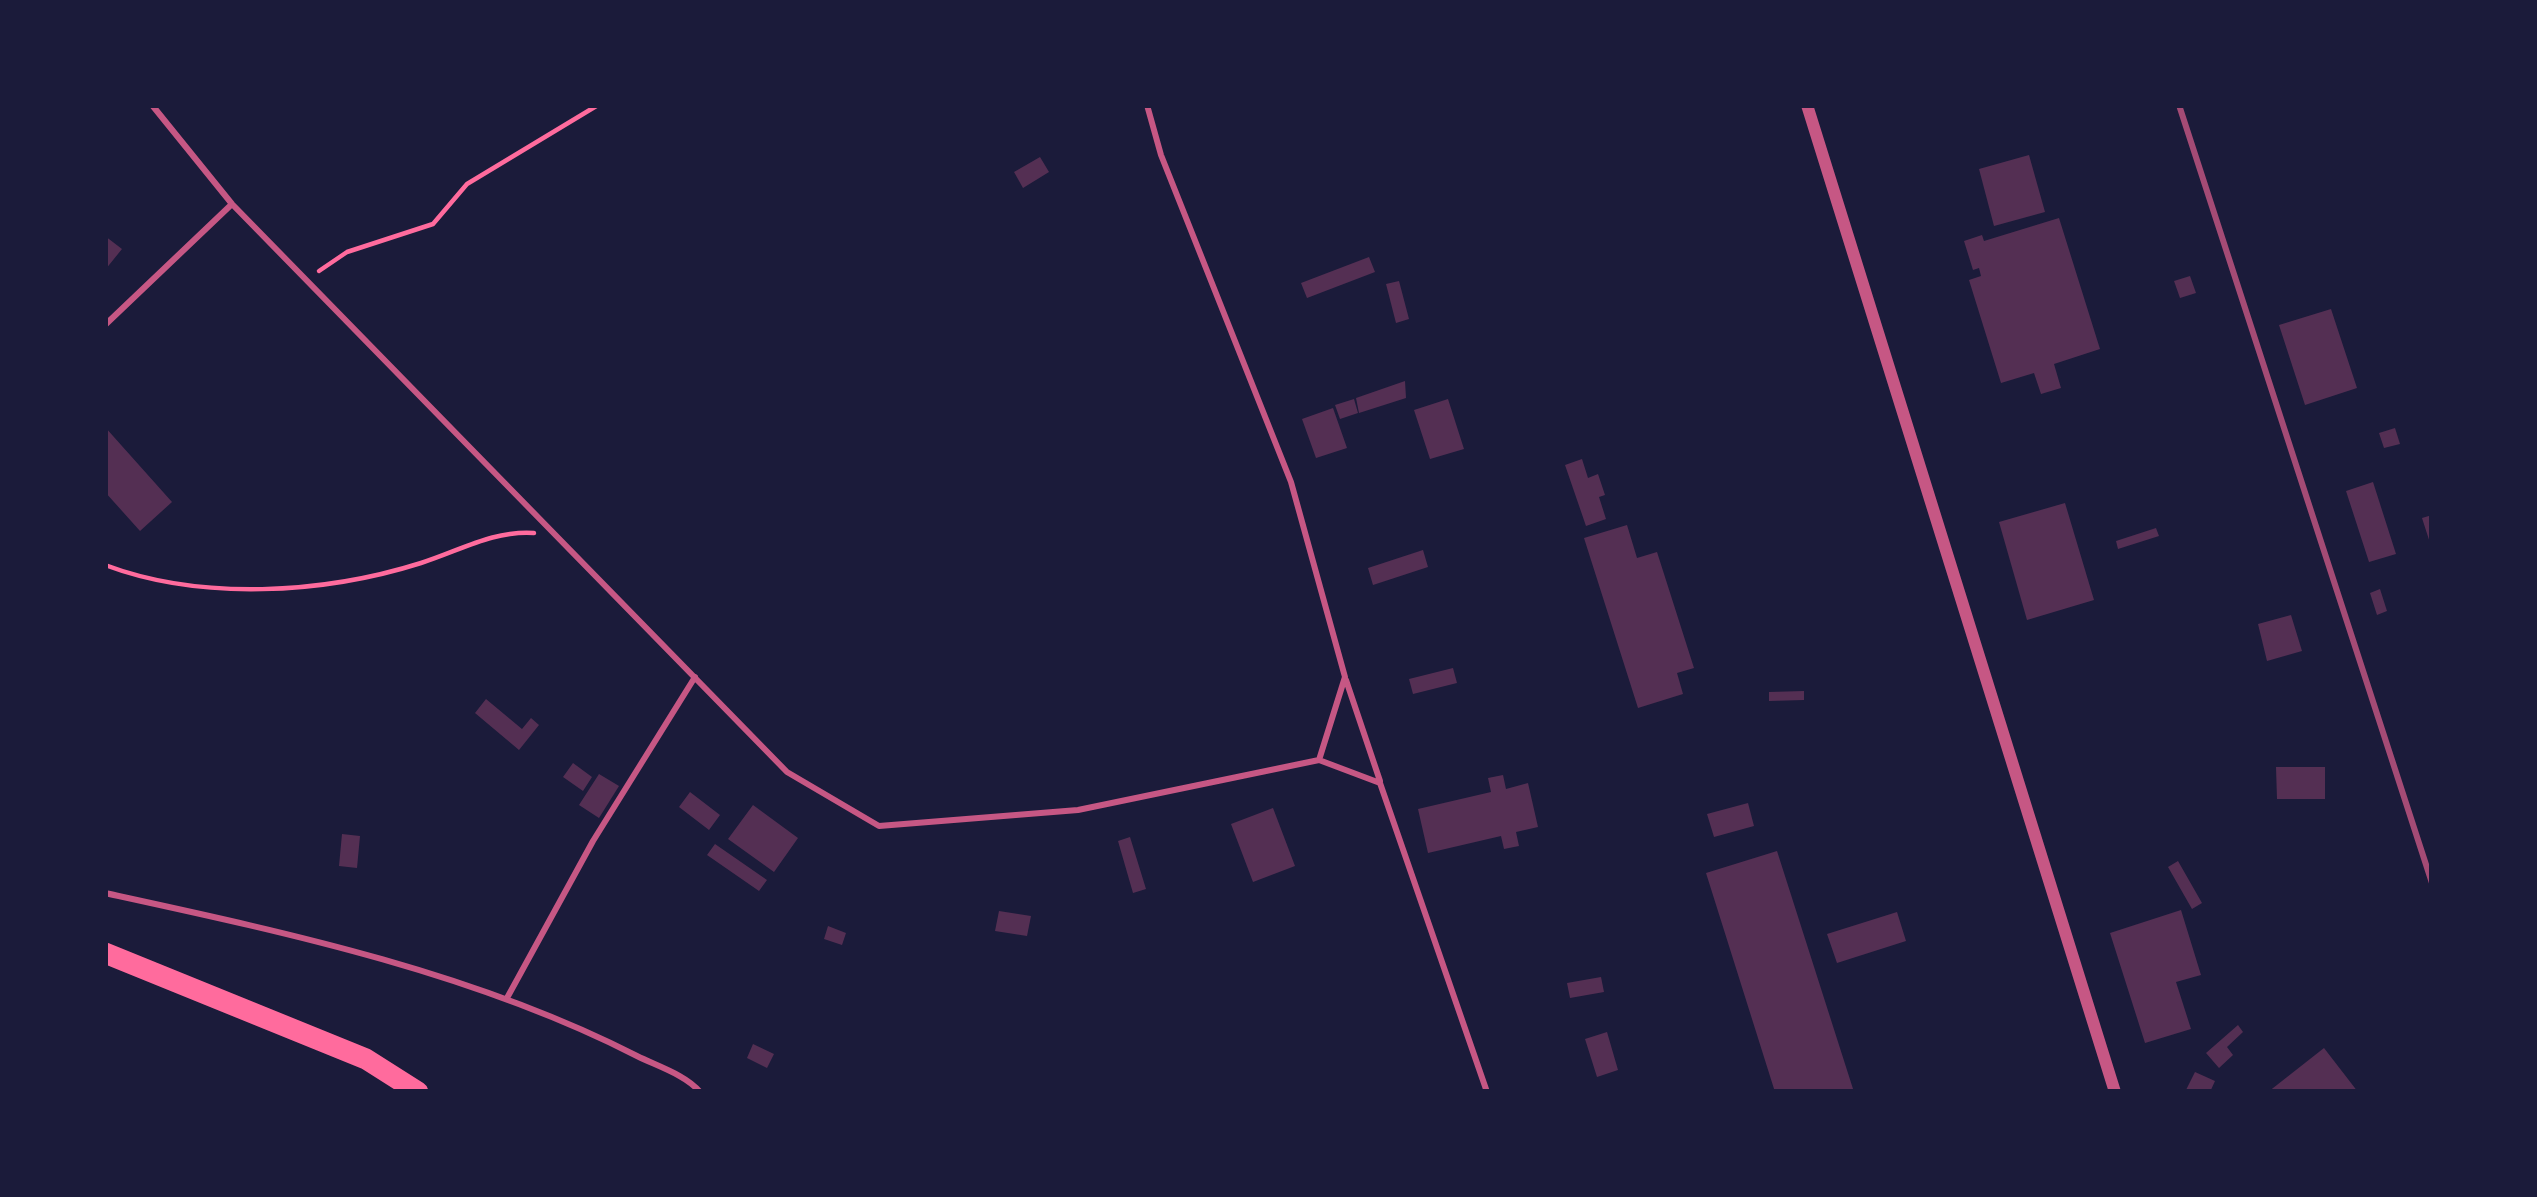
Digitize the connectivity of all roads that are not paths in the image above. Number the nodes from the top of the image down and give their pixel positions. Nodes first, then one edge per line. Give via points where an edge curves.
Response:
1 (152, 105) edge
2 (1147, 105) edge
3 (1807, 105) edge
4 (232, 203) junction
5 (105, 325) edge
6 (1345, 676) junction
7 (695, 677) junction
8 (1318, 760) junction
9 (1380, 783) junction
10 (105, 893) edge
11 (105, 953) edge
12 (507, 998) junction
13 (418, 1092) edge
14 (700, 1092) edge
15 (1487, 1092) edge
16 (2115, 1092) edge

1 - 4 lane
2 - 6 lane via 1291,482
3 - 16 street
4 - 5 lane
4 - 7 lane
6 - 8 lane
6 - 9 lane
7 - 8 lane via 787,772 879,826 1078,810
7 - 12 lane
8 - 9 lane
9 - 15 lane
10 - 12 lane
11 - 13 main road via 366,1059
12 - 14 lane via 588,1030

